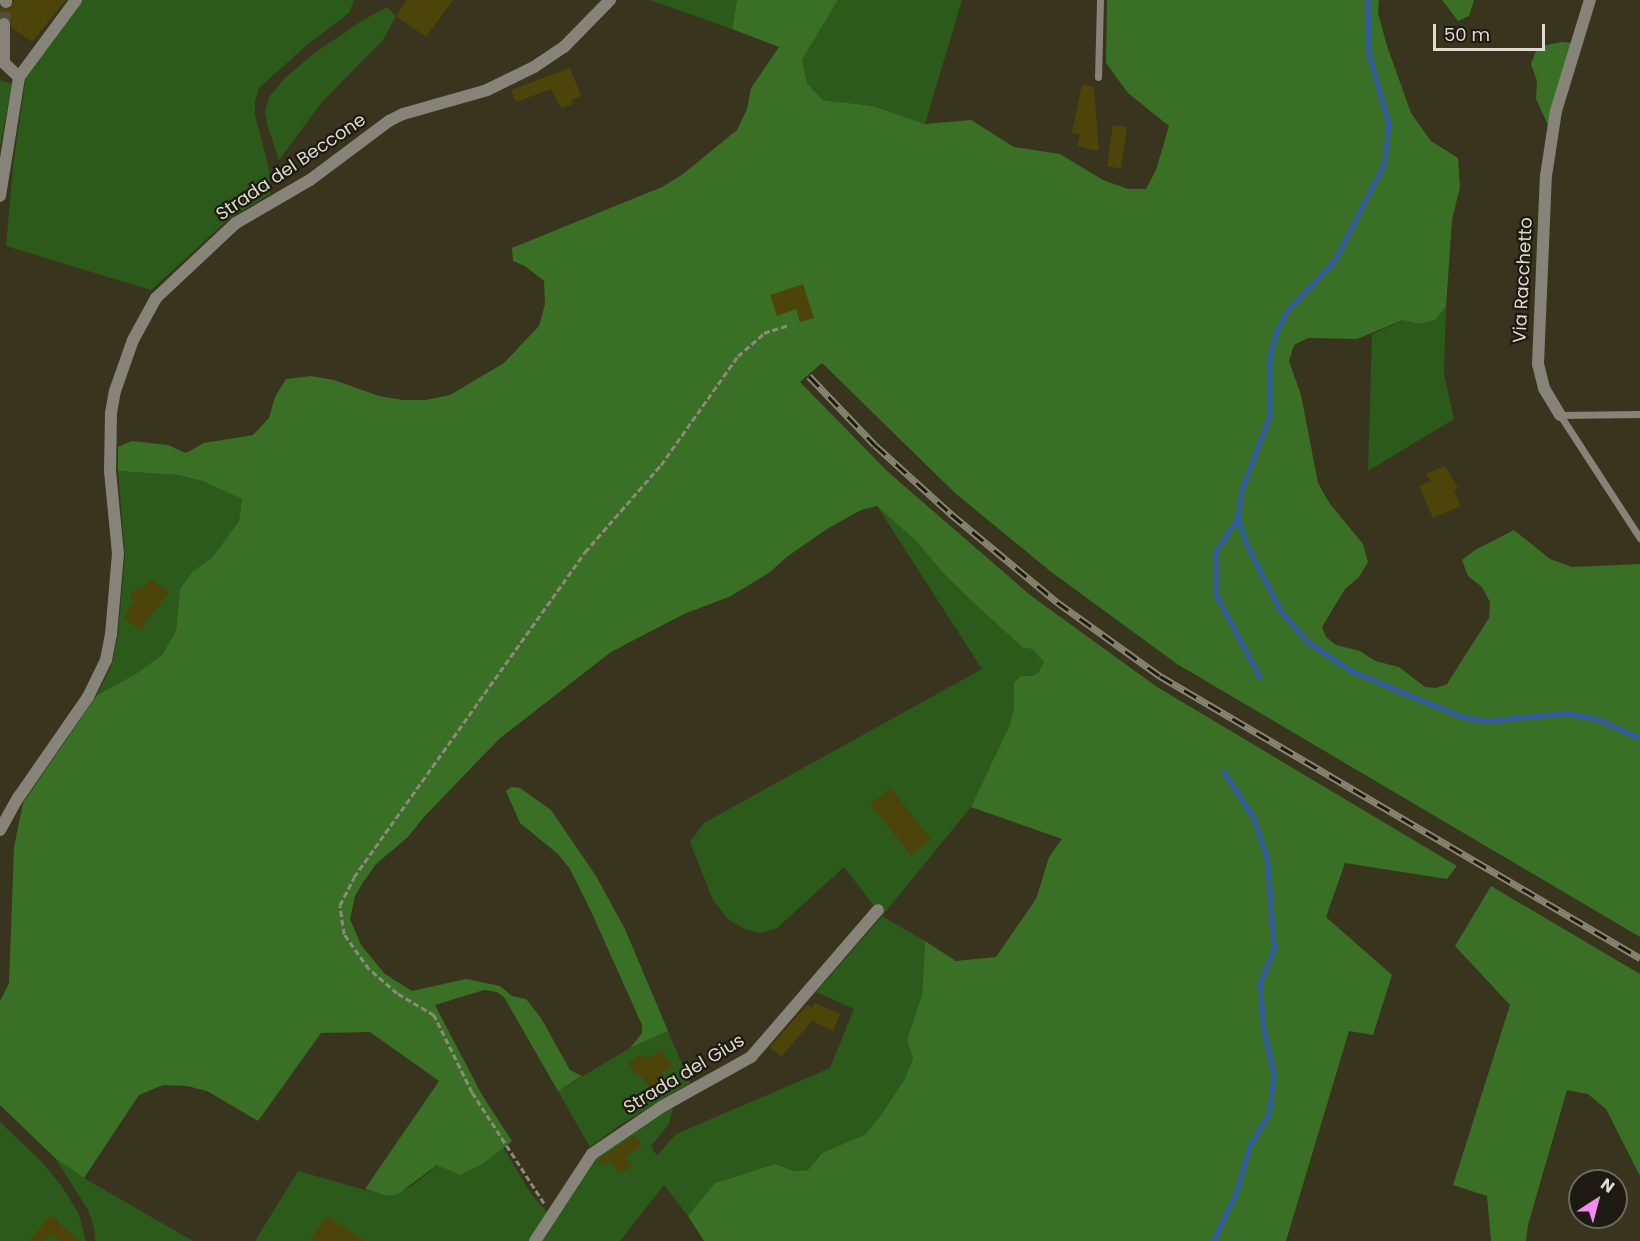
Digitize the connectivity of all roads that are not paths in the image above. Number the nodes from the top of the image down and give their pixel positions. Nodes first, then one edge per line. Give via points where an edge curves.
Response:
1 (76, 0) edge
2 (610, 0) edge
3 (1100, 0) edge
4 (1590, 0) edge
5 (4, 24) dead end
6 (20, 77) junction
7 (1098, 78) dead end
8 (0, 196) edge
9 (1640, 414) edge
10 (1560, 415) junction
11 (1640, 538) edge
12 (0, 830) edge
13 (878, 910) dead end
14 (535, 1241) edge

1 - 6 street
2 - 12 street, Strada del Beccone via 564,46 534,67 477,93 389,121 310,180 236,223 156,298 133,340 111,413 110,471 118,554 106,660 88,697
3 - 7 lane
4 - 10 street, Via Racchetto via 1556,111 1546,176 1538,364 1544,388
5 - 6 street via 4,63
6 - 8 street
9 - 10 lane
10 - 11 lane, Via Racchetto
13 - 14 street, Strada del Gius via 756,1053 663,1106 589,1157

